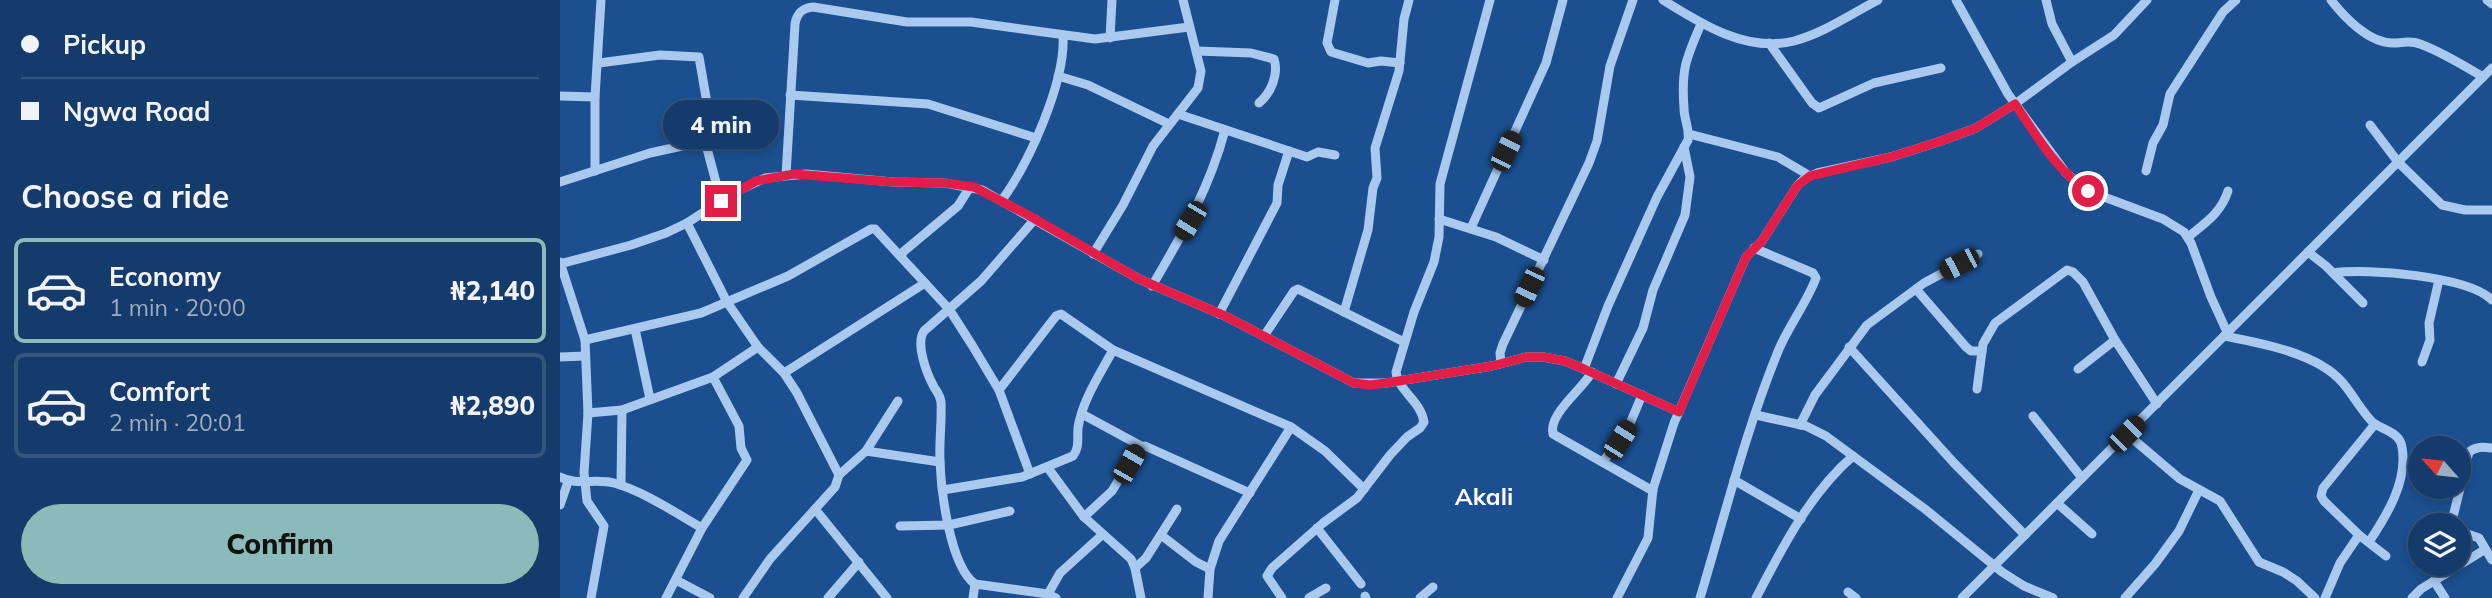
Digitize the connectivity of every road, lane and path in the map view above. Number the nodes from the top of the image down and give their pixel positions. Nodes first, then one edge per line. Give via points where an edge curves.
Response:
1 (600, 0) edge
2 (1112, 0) edge
3 (1183, 0) edge
4 (1335, 0) edge
5 (1409, 0) edge
6 (1490, 0) edge
7 (1563, 0) edge
8 (1633, 0) edge
9 (1663, 0) edge
10 (1878, 0) edge
11 (1955, 0) edge
12 (2046, 0) edge
13 (2147, 0) edge
14 (2236, 0) edge
15 (2331, 0) edge
16 (2487, 0) edge
17 (2492, 4) edge
18 (1701, 24) junction
19 (1189, 27) junction
20 (1063, 35) junction
21 (1110, 38) junction
22 (1769, 43) junction
23 (1197, 51) junction
24 (2072, 62) junction
25 (598, 63) junction
26 (1400, 63) junction
27 (1941, 68) dead end
28 (2492, 68) edge
29 (1058, 76) junction
30 (2483, 77) junction
31 (790, 95) junction
32 (560, 96) edge
33 (595, 97) junction
34 (1259, 103) dead end
35 (2015, 104) junction
36 (1178, 114) junction
37 (1169, 124) junction
38 (2370, 125) dead end
39 (1225, 130) junction
40 (1689, 134) junction
41 (1036, 138) junction
42 (705, 141) junction
43 (1684, 147) junction
44 (1289, 151) junction
45 (1335, 155) dead end
46 (2398, 162) junction
47 (595, 171) junction
48 (2146, 171) dead end
49 (786, 175) junction
50 (1810, 176) junction
51 (560, 182) edge
52 (970, 187) junction
53 (2228, 191) dead end
54 (1002, 200) junction
55 (721, 201) junction
56 (2492, 209) edge
57 (1035, 219) junction
58 (1439, 219) junction
59 (687, 223) junction
60 (1471, 228) junction
61 (2188, 237) junction
62 (1754, 248) junction
63 (2308, 252) junction
64 (1093, 254) junction
65 (1978, 254) dead end
66 (902, 256) junction
67 (1545, 260) junction
68 (560, 264) edge
69 (2333, 273) junction
70 (2439, 280) junction
71 (925, 283) junction
72 (1152, 286) junction
73 (1916, 289) junction
74 (2492, 300) edge
75 (727, 302) junction
76 (2363, 303) dead end
77 (949, 309) junction
78 (1344, 312) junction
79 (1219, 314) junction
80 (635, 329) junction
81 (2226, 334) junction
82 (1264, 336) junction
83 (585, 340) junction
84 (2115, 340) junction
85 (1404, 342) junction
86 (758, 347) junction
87 (1849, 348) junction
88 (1113, 350) junction
89 (1982, 351) junction
90 (585, 356) junction
91 (560, 357) edge
92 (2422, 362) dead end
93 (1501, 363) junction
94 (2078, 369) dead end
95 (1588, 370) junction
96 (784, 373) junction
97 (713, 377) junction
98 (1397, 381) junction
99 (1616, 384) junction
100 (1976, 388) dead end
101 (999, 390) junction
102 (1642, 395) junction
103 (650, 399) junction
104 (898, 401) dead end
105 (2157, 404) junction
106 (622, 410) junction
107 (1679, 412) junction
108 (588, 413) junction
109 (1082, 414) junction
110 (1756, 415) junction
111 (2033, 416) dead end
112 (2375, 424) junction
113 (1800, 425) junction
114 (1291, 427) junction
115 (2127, 434) junction
116 (1141, 446) junction
117 (2492, 448) edge
118 (866, 451) junction
119 (1853, 456) junction
120 (940, 462) junction
121 (1604, 463) junction
122 (1048, 468) junction
123 (1030, 474) junction
124 (839, 475) junction
125 (2082, 478) junction
126 (564, 479) edge
127 (586, 480) junction
128 (1734, 480) junction
129 (621, 485) junction
130 (1364, 489) junction
131 (943, 490) junction
132 (2199, 490) junction
133 (1653, 491) junction
134 (1250, 493) junction
135 (2057, 503) junction
136 (560, 505) edge
137 (815, 509) junction
138 (1177, 509) dead end
139 (1010, 511) dead end
140 (2454, 513) edge
141 (1084, 517) junction
142 (1801, 519) junction
143 (949, 525) junction
144 (900, 526) dead end
145 (702, 528) junction
146 (1317, 528) junction
147 (2025, 534) junction
148 (2092, 534) dead end
149 (1102, 535) junction
150 (1161, 535) junction
151 (2359, 535) junction
152 (2471, 535) edge
153 (2370, 542) junction
154 (2484, 550) junction
155 (2386, 556) dead end
156 (2492, 561) edge
157 (859, 562) junction
158 (1994, 566) junction
159 (1135, 568) junction
160 (1210, 569) junction
161 (676, 580) junction
162 (2434, 581) junction
163 (975, 584) junction
164 (1361, 584) dead end
165 (1433, 587) dead end
166 (1326, 588) dead end
167 (1052, 596) edge
168 (591, 598) edge
169 (667, 598) edge
170 (710, 598) edge
171 (743, 598) edge
172 (828, 598) edge
173 (887, 598) edge
174 (973, 598) edge
175 (1141, 598) edge
176 (1208, 598) edge
177 (1282, 598) edge
178 (1309, 598) edge
179 (1420, 598) edge
180 (1617, 598) edge
181 (1700, 598) edge
182 (1756, 598) edge
183 (1962, 598) edge
184 (2053, 598) edge
185 (2126, 598) edge
186 (2315, 598) edge
187 (2325, 598) edge
188 (2412, 598) edge
189 (2445, 598) edge

1 - 25 street
2 - 21 street
3 - 19 street
4 - 26 street via 1327,43 1331,52 1368,62
5 - 26 street
6 - 58 street via 1440,184
7 - 60 street via 1546,63
8 - 67 street via 1610,66 1594,150
9 - 18 street
10 - 22 street via 1805,37
11 - 35 street
12 - 24 street via 2052,24
13 - 24 street via 2113,35
14 - 48 street via 2217,20 2166,101 2163,125
15 - 30 street via 2350,21 2374,37 2420,44
16 - 17 street
18 - 22 street via 1727,35
18 - 40 street via 1685,60 1684,114
19 - 21 street
19 - 23 street
20 - 21 street
20 - 29 street
20 - 31 street via 808,8 797,18
22 - 27 street via 1819,108 1874,83
23 - 34 street via 1251,53 1274,59 1274,79
23 - 36 street via 1198,88
24 - 35 street
25 - 33 street
25 - 42 street via 660,55 699,57 707,103
26 - 78 street via 1375,148 1377,178 1368,230
28 - 30 street
29 - 37 street via 1088,85
29 - 41 street
30 - 46 street
31 - 41 street via 928,104
31 - 49 street
32 - 33 street
33 - 47 street
35 - 50 street via 1976,128 1941,141
35 - 61 street via 2052,158 2080,186 2163,219
36 - 37 street
36 - 39 street
37 - 64 street
38 - 46 street
39 - 44 street
39 - 72 street via 1198,207
40 - 43 street
40 - 50 street via 1777,157
41 - 54 street via 1023,169
42 - 47 street
42 - 55 street
43 - 95 street via 1608,306
43 - 99 street via 1690,177 1685,215 1653,290 1643,328
44 - 45 street via 1307,157 1318,152
44 - 79 street via 1277,203
46 - 56 street via 2442,205
46 - 63 street
47 - 51 street
49 - 52 street
49 - 55 street via 756,181
50 - 62 street via 1797,186
52 - 54 street
52 - 66 street via 958,205
53 - 61 street via 2221,209
54 - 57 street
55 - 59 street
57 - 64 street
57 - 77 street via 981,281
58 - 60 street
58 - 85 street via 1432,271
59 - 68 street via 631,245
59 - 75 street
60 - 67 street
61 - 81 street
62 - 107 street via 1746,257
62 - 110 street via 1816,278 1779,350
63 - 69 street
63 - 81 street
64 - 72 street
65 - 73 street
66 - 71 street
66 - 75 street via 880,232 871,229 788,276
67 - 93 street via 1503,344
68 - 83 street
69 - 70 street via 2389,271
69 - 76 street
70 - 74 street via 2477,290
70 - 92 street
71 - 77 street
71 - 96 street
72 - 79 street
73 - 87 street via 1872,320
73 - 89 street via 1966,347
75 - 80 street
75 - 86 street
77 - 101 street
77 - 120 street via 919,341 941,401
78 - 82 street via 1297,289
78 - 85 street
79 - 82 street
80 - 83 street
80 - 103 street
81 - 105 street
81 - 112 street via 2322,366 2341,380
82 - 98 street via 1354,383
83 - 90 street
84 - 89 street via 2083,282 2067,270 1995,323
84 - 94 street
84 - 105 street
85 - 98 street
86 - 96 street
86 - 97 street
87 - 113 street
87 - 147 street
88 - 101 street via 1061,314
88 - 109 street
88 - 114 street
89 - 100 street
90 - 91 street
90 - 108 street
93 - 95 street via 1544,357
93 - 98 street
95 - 99 street
95 - 121 street via 1581,389 1553,420 1551,431
96 - 124 street
97 - 103 street
97 - 145 street via 739,426 747,460
98 - 130 street via 1416,402 1424,422 1401,442
99 - 102 street
101 - 123 street
102 - 107 street
102 - 121 street via 1629,426
103 - 106 street
104 - 118 street
105 - 115 street
106 - 108 street
106 - 129 street
107 - 133 street
108 - 127 street
109 - 116 street
109 - 122 street via 1073,456
110 - 113 street
110 - 128 street
111 - 125 street
112 - 151 street via 2321,496
112 - 153 street via 2400,442 2402,461 2395,497
113 - 119 street via 1817,430
114 - 130 street via 1325,451
114 - 134 street
115 - 125 street
115 - 132 street
116 - 134 street
116 - 141 street via 1111,491
117 - 140 street via 2469,452
118 - 120 street
118 - 124 street
119 - 142 street
119 - 158 street
120 - 131 street
121 - 133 street
122 - 123 street
122 - 141 street
123 - 131 street
124 - 137 street via 835,487
125 - 135 street
126 - 127 street
126 - 136 street
127 - 129 street
127 - 168 street via 587,501 604,526
128 - 142 street
128 - 181 street
129 - 145 street
130 - 146 street
131 - 143 street
132 - 185 street via 2179,531
132 - 186 street via 2220,501 2259,562 2297,581
133 - 180 street via 1648,538
134 - 160 street via 1219,541
135 - 147 street
135 - 148 street
137 - 157 street
137 - 171 street via 770,559
138 - 150 street
139 - 143 street
141 - 149 street
142 - 182 street
143 - 144 street
143 - 163 street via 961,566
145 - 161 street
146 - 164 street
146 - 177 street via 1269,572 1269,580
147 - 158 street
149 - 159 street via 1126,553
149 - 167 street via 1060,573
150 - 159 street
150 - 160 street
151 - 153 street
151 - 187 street via 2340,562
152 - 154 street via 2479,538
153 - 155 street
154 - 156 street
154 - 162 street
157 - 172 street
157 - 173 street
158 - 183 street
158 - 184 street
159 - 175 street
160 - 176 street
161 - 169 street
161 - 170 street
162 - 188 street
162 - 189 street
163 - 167 street
163 - 174 street
165 - 179 street
166 - 178 street

